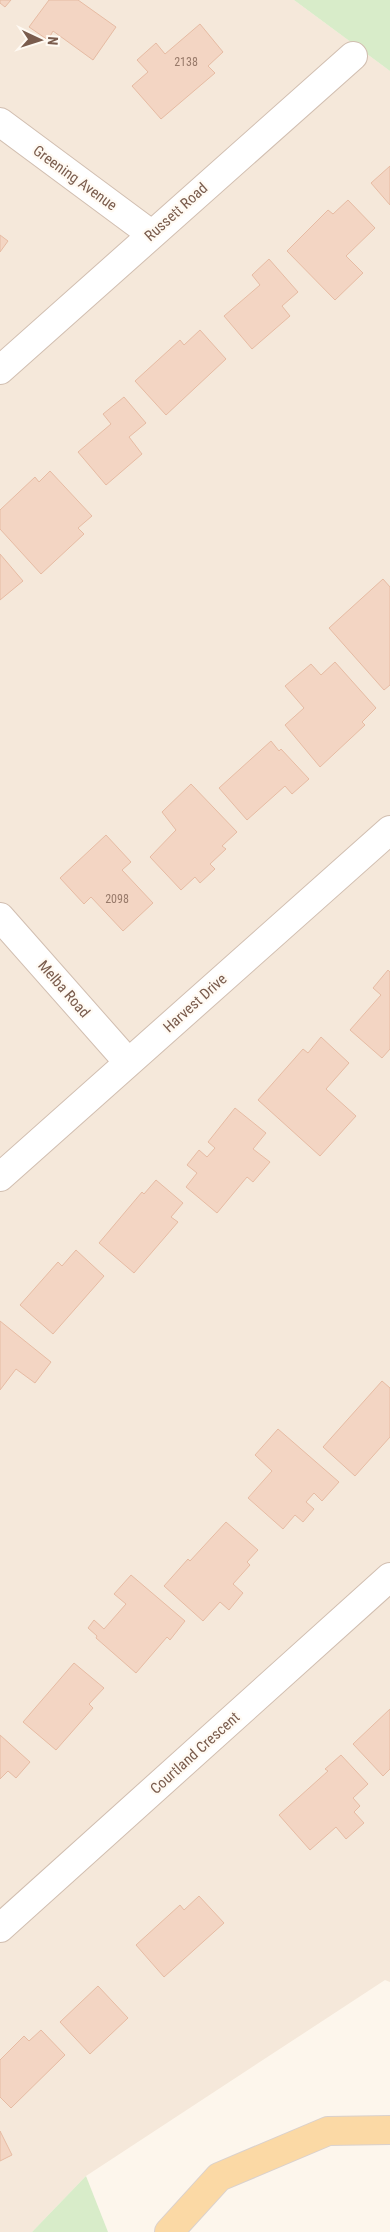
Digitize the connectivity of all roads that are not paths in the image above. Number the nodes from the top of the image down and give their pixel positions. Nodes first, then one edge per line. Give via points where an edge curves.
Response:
1 (352, 56) dead end
2 (0, 122) edge
3 (151, 234) junction
4 (0, 370) edge
5 (390, 830) edge
6 (0, 916) edge
7 (128, 1062) junction
8 (0, 1177) edge
9 (390, 1577) edge
10 (0, 1928) edge
11 (390, 2130) edge
12 (169, 2232) edge

1 - 3 street, Russett Road
2 - 3 street, Greening Avenue
3 - 4 street, Russett Road
5 - 7 street, Harvest Drive
6 - 7 street, Melba Road
7 - 8 street, Harvest Drive
9 - 10 street, Courtland Crescent
11 - 12 main road via 328,2131 219,2176

